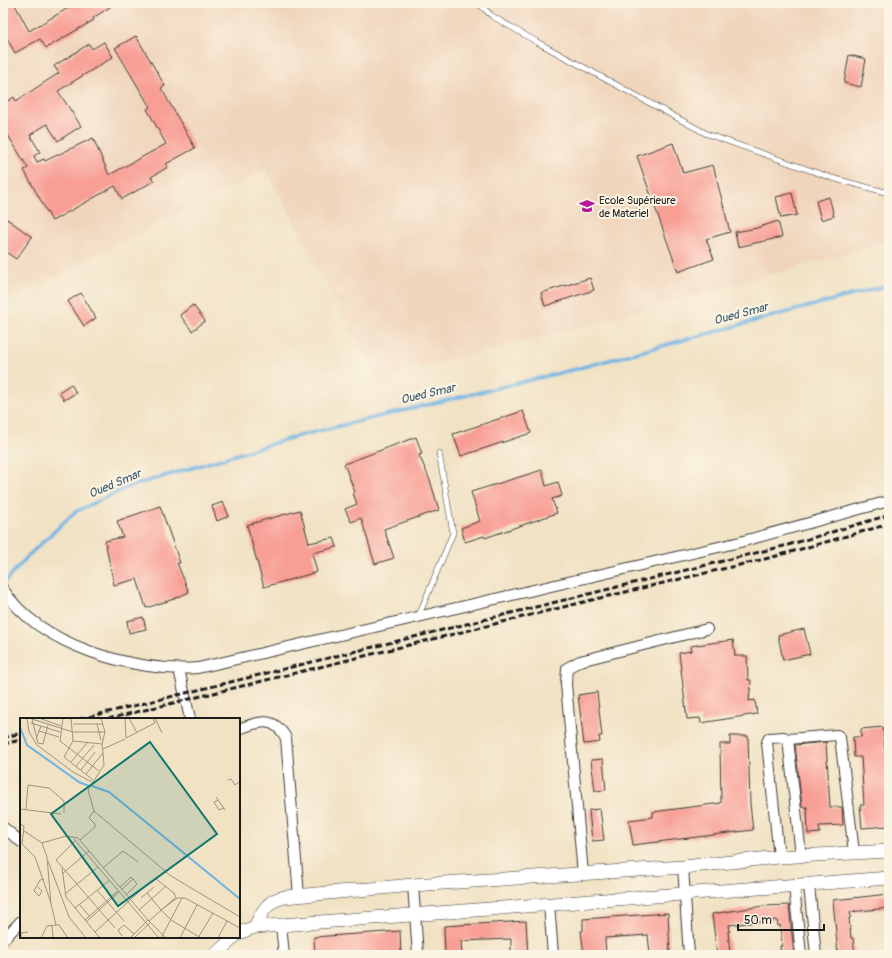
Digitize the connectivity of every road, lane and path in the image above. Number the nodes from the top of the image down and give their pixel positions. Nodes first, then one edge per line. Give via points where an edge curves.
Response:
1 (478, 3) edge
2 (889, 193) edge
3 (439, 453) dead end
4 (889, 501) edge
5 (4, 592) edge
6 (420, 616) junction
7 (707, 629) dead end
8 (179, 669) junction
9 (190, 718) edge
10 (240, 729) edge
11 (788, 739) junction
12 (3, 827) edge
13 (20, 841) edge
14 (889, 851) edge
15 (854, 852) junction
16 (801, 855) junction
17 (779, 856) junction
18 (683, 867) junction
19 (583, 874) junction
20 (889, 878) edge
21 (413, 885) junction
22 (809, 885) junction
23 (794, 886) junction
24 (685, 894) junction
25 (299, 896) junction
26 (549, 904) junction
27 (415, 914) junction
28 (20, 922) edge
29 (281, 925) junction
30 (255, 927) junction
31 (240, 933) edge
32 (233, 938) edge
33 (3, 940) edge
34 (215, 955) edge
35 (284, 955) edge
36 (418, 955) edge
37 (552, 955) edge
38 (689, 955) edge
39 (801, 955) edge
40 (816, 955) edge

1 - 2 lane via 492,16 537,42 707,134 832,178
3 - 6 lane via 453,533
4 - 6 street via 740,542
5 - 8 street via 33,622 60,640 124,662
6 - 8 street via 220,664
7 - 19 street via 580,661 567,668 566,684
8 - 9 street
10 - 25 street via 256,722 266,722 282,730 286,738
11 - 15 street via 837,735 840,737
11 - 16 street
11 - 17 street via 769,738 767,742
12 - 13 street
14 - 15 street
15 - 16 street
16 - 17 street
17 - 18 street
18 - 19 street
18 - 24 street
19 - 21 street
20 - 22 street
21 - 25 street
21 - 27 street
22 - 23 street
22 - 40 street
23 - 24 street
23 - 39 street
24 - 26 street
24 - 38 street
25 - 30 street via 272,901 262,912
26 - 27 street
26 - 37 street
27 - 29 street
27 - 36 street
28 - 33 street
29 - 30 street
29 - 35 street
30 - 31 street
32 - 34 street

